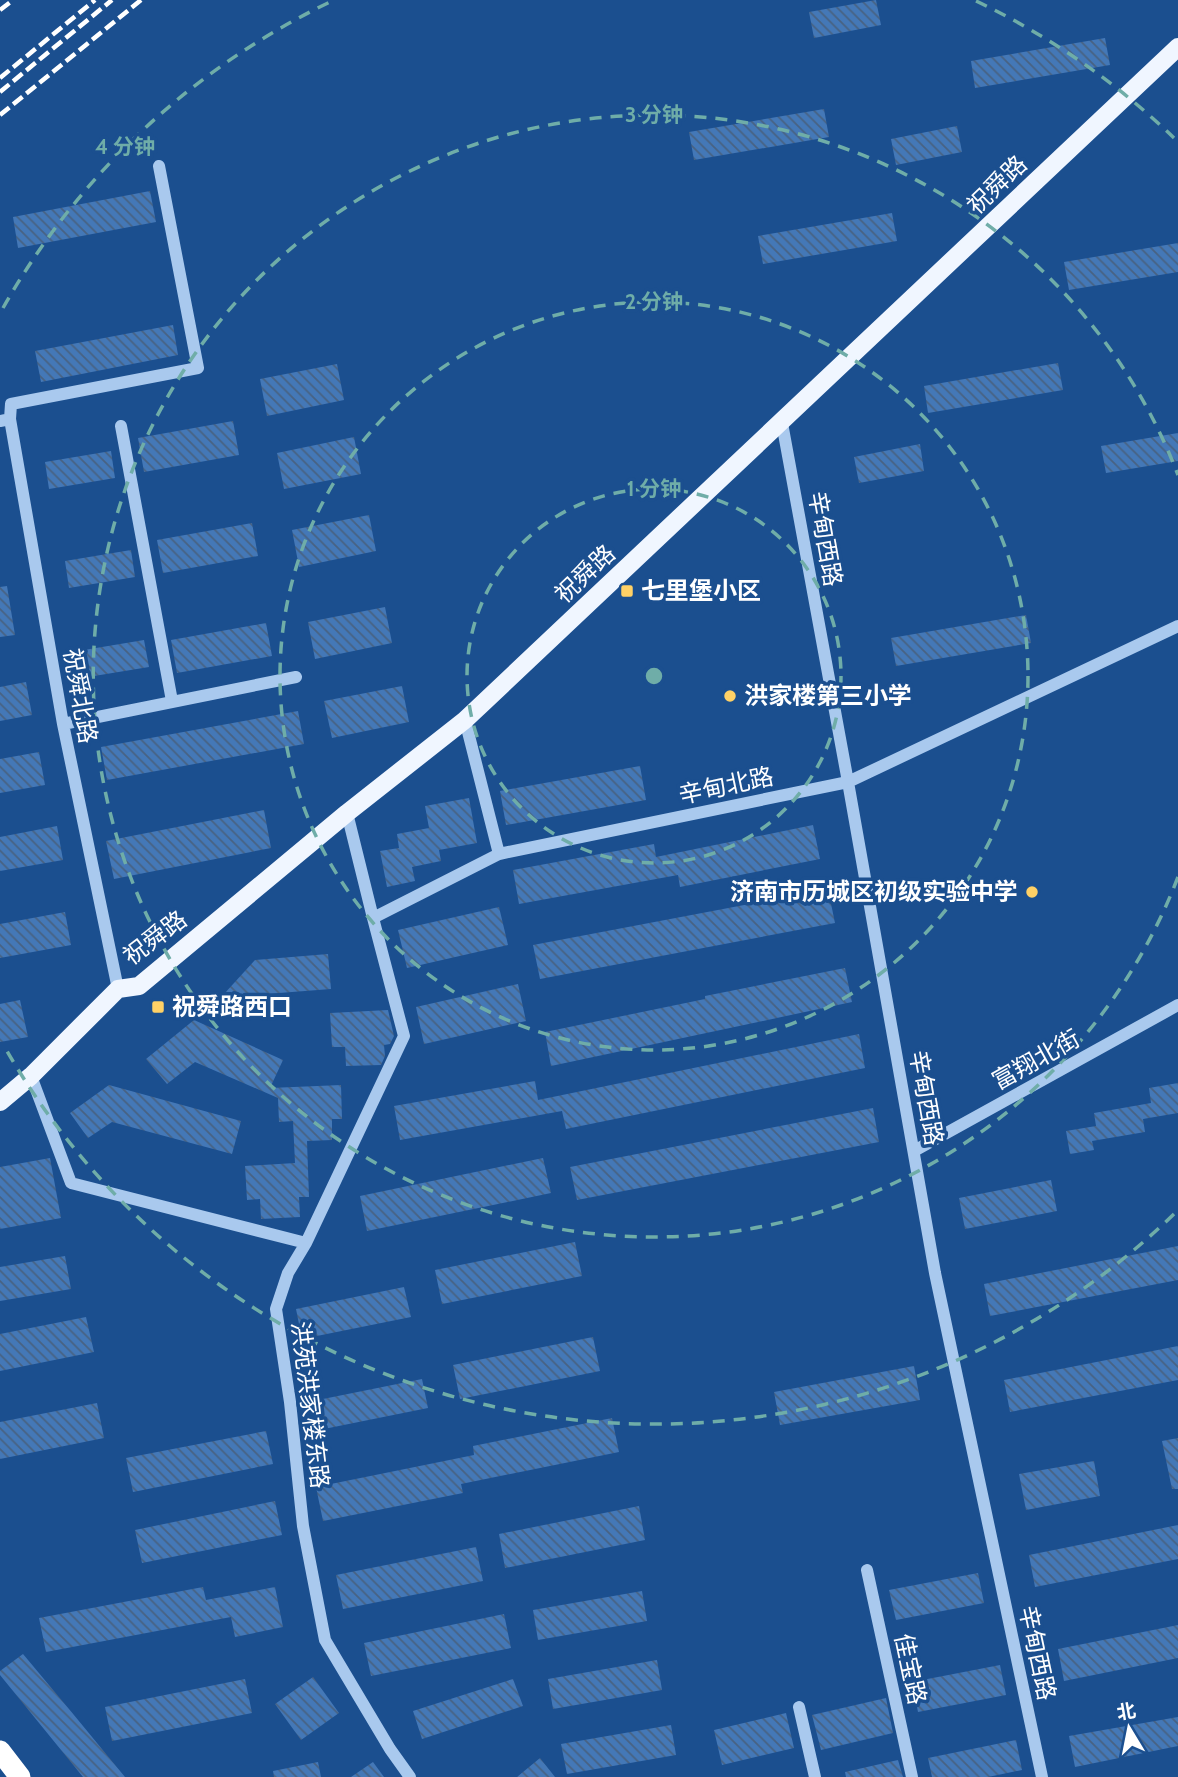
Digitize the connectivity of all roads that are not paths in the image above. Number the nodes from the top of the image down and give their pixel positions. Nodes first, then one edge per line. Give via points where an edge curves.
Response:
1 (1178, 47) edge
2 (159, 166) dead end
3 (5, 420) edge
4 (782, 423) junction
5 (121, 426) dead end
6 (1178, 626) edge
7 (296, 677) dead end
8 (172, 701) junction
9 (465, 720) junction
10 (63, 724) junction
11 (848, 782) junction
12 (347, 813) junction
13 (499, 854) junction
14 (373, 918) junction
15 (118, 989) junction
16 (1178, 1005) edge
17 (31, 1076) junction
18 (0, 1102) edge
19 (914, 1151) junction
20 (306, 1243) junction
21 (867, 1570) dead end
22 (799, 1707) dead end
23 (0, 1751) edge
24 (0, 1762) edge
25 (12, 1777) edge
26 (20, 1777) edge
27 (410, 1777) edge
28 (816, 1777) edge
29 (912, 1777) edge
30 (1042, 1777) edge

1 - 4 main road, 祝舜路
2 - 3 street via 198,368 11,404
3 - 10 street, 祝舜北路
4 - 9 main road, 祝舜路
4 - 11 street, 辛甸西路
5 - 8 street
6 - 11 street, 辛甸北路
7 - 8 street
8 - 10 street
9 - 12 main road, 祝舜路
9 - 13 street
10 - 15 street, 祝舜北路
11 - 13 street, 辛甸北路
11 - 19 street, 辛甸西路
12 - 14 street
12 - 15 main road, 祝舜路 via 139,986
13 - 14 street, 辛甸北路
14 - 20 street, 洪苑洪家楼东路 via 404,1036
15 - 17 main road, 祝舜路
16 - 19 street, 富翔北街
17 - 18 main road, 祝舜路
17 - 20 street via 71,1183
19 - 30 street, 辛甸西路 via 934,1273
20 - 27 street, 洪苑洪家楼东路 via 288,1273 276,1309 303,1526 325,1640
21 - 29 street, 佳宝路
22 - 28 street
23 - 26 highway
24 - 25 highway

